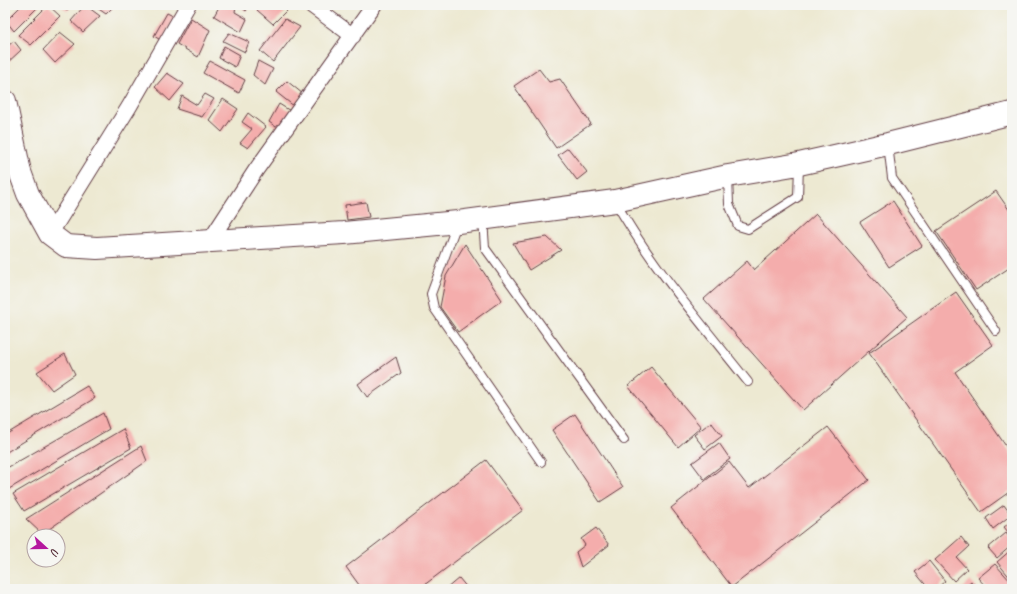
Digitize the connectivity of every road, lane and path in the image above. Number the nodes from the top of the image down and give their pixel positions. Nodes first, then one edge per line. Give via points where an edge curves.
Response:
1 (188, 5) edge
2 (311, 5) edge
3 (374, 5) edge
4 (353, 36) junction
5 (5, 101) edge
6 (1012, 113) edge
7 (888, 144) junction
8 (799, 164) junction
9 (728, 176) junction
10 (615, 201) junction
11 (483, 218) junction
12 (458, 222) junction
13 (50, 234) junction
14 (209, 242) junction
15 (996, 331) dead end
16 (748, 382) dead end
17 (624, 440) dead end
18 (540, 462) dead end

1 - 13 street via 129,107
2 - 4 street
3 - 4 street
4 - 14 street via 256,170
5 - 13 main road via 20,172 28,194
6 - 7 main road
7 - 8 main road
7 - 15 lane via 892,178
8 - 9 main road
8 - 9 lane via 798,197 748,229 738,226 729,204
9 - 10 main road
10 - 11 main road
10 - 16 lane via 658,270
11 - 12 main road
11 - 17 lane via 485,248
12 - 14 main road
12 - 18 lane via 431,294 431,301
13 - 14 main road via 66,246 97,248

